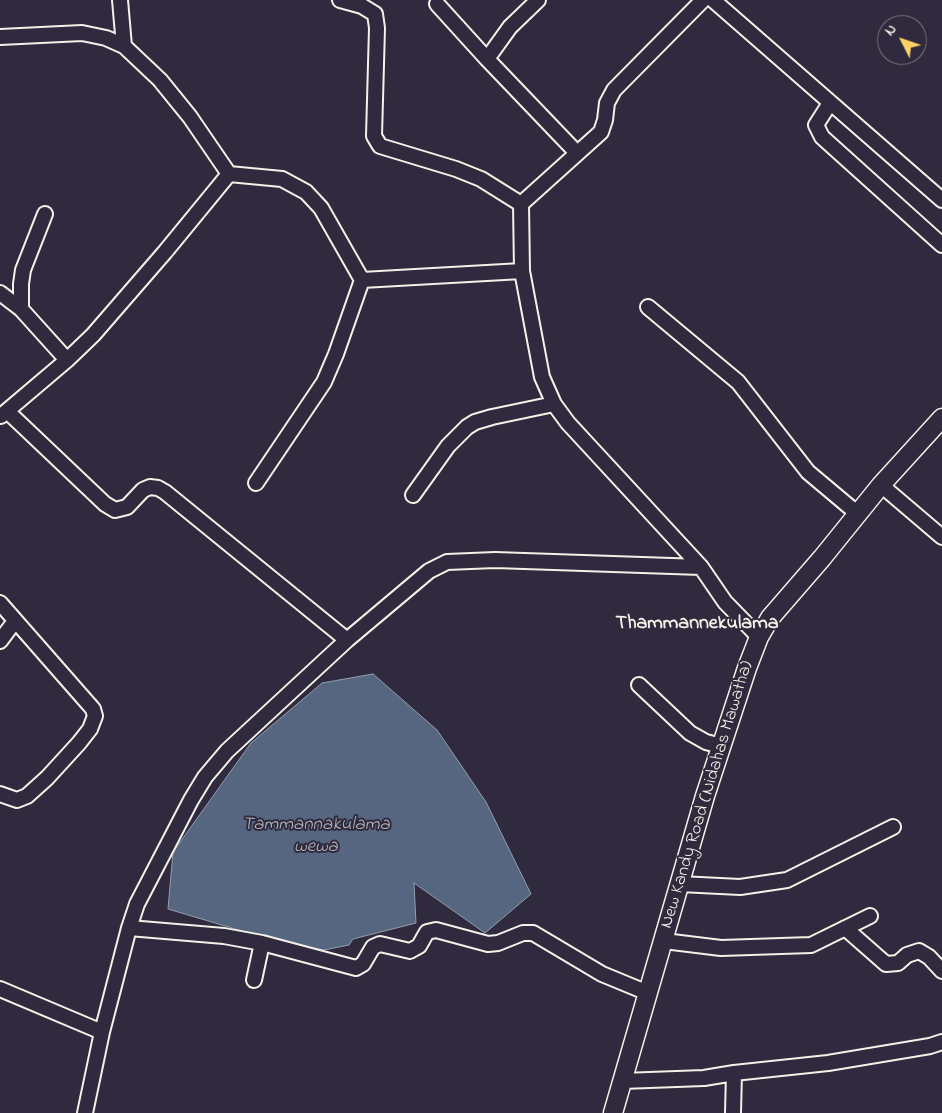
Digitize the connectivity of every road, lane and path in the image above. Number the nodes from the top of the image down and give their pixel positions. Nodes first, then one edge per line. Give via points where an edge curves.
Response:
1 (120, 0) edge
2 (340, 0) edge
3 (538, 0) edge
4 (704, 0) edge
5 (713, 0) edge
6 (437, 4) dead end
7 (0, 38) edge
8 (124, 46) junction
9 (487, 59) junction
10 (830, 103) junction
11 (578, 153) junction
12 (229, 174) junction
13 (942, 200) edge
14 (521, 204) junction
15 (45, 214) dead end
16 (942, 245) edge
17 (522, 271) junction
18 (362, 280) junction
19 (0, 292) edge
20 (648, 307) dead end
21 (21, 309) junction
22 (67, 360) junction
23 (554, 404) junction
24 (4, 414) edge
25 (942, 418) edge
26 (256, 483) dead end
27 (881, 485) junction
28 (413, 495) dead end
29 (858, 514) junction
30 (942, 537) edge
31 (701, 567) junction
32 (0, 603) edge
33 (16, 621) junction
34 (759, 636) junction
35 (347, 640) junction
36 (0, 642) edge
37 (638, 686) dead end
38 (721, 746) junction
39 (0, 794) edge
40 (893, 827) dead end
41 (680, 884) junction
42 (870, 916) dead end
43 (129, 928) junction
44 (845, 928) junction
45 (664, 941) junction
46 (262, 943) junction
47 (942, 971) edge
48 (254, 980) dead end
49 (0, 989) edge
50 (648, 993) junction
51 (102, 1032) junction
52 (942, 1042) edge
53 (734, 1073) junction
54 (622, 1081) junction
55 (85, 1113) edge
56 (613, 1113) edge
57 (733, 1113) edge

1 - 8 street
2 - 14 street via 362,6 375,14 374,136 380,146 456,169 480,179
3 - 9 street via 510,27
4 - 11 street via 614,90 607,103 601,132
5 - 10 street
6 - 9 street
7 - 8 street via 82,33
8 - 12 street via 160,80
9 - 11 street
10 - 13 street
10 - 16 street via 816,125 822,137
11 - 14 street
12 - 18 street via 282,179 306,192 321,208
12 - 22 street via 126,298
14 - 17 street
15 - 21 street via 23,270
17 - 18 street
17 - 23 street via 542,377
18 - 26 street via 324,382
19 - 21 street
20 - 29 street via 738,382 808,472
21 - 22 street
22 - 24 street
23 - 28 street via 492,416 467,427 448,446
23 - 31 street
24 - 35 street via 115,510 127,507 150,487 165,492
25 - 27 main road, New Kandy Road (Nidahas Mawatha)
27 - 29 main road, New Kandy Road (Nidahas Mawatha)
27 - 30 street
29 - 34 main road, New Kandy Road (Nidahas Mawatha) via 770,618
31 - 34 street via 725,602
31 - 35 street via 495,560 447,562 429,571
32 - 33 street
33 - 36 street
33 - 39 street via 93,709 95,716 79,743 28,796 17,800
34 - 38 main road, New Kandy Road (Nidahas Mawatha)
35 - 43 street via 227,751 204,777 137,904
37 - 38 street via 690,733
38 - 41 main road, New Kandy Road (Nidahas Mawatha)
40 - 41 street via 787,880 740,887
41 - 45 main road, New Kandy Road (Nidahas Mawatha)
42 - 44 street
43 - 46 street via 224,936
43 - 51 street
44 - 45 street via 811,945 721,948
44 - 47 street via 886,964 898,963 906,955 919,951
45 - 50 main road, New Kandy Road (Nidahas Mawatha)
46 - 48 street
46 - 50 street via 356,968 363,964 373,947 380,944 410,951 419,946 427,932 436,930 488,944 523,932 533,933 602,974
49 - 51 street
50 - 54 main road, New Kandy Road (Nidahas Mawatha)
51 - 55 street
52 - 53 street via 828,1063
53 - 54 street via 704,1078
53 - 57 street
54 - 56 main road, New Kandy Road (Nidahas Mawatha)

